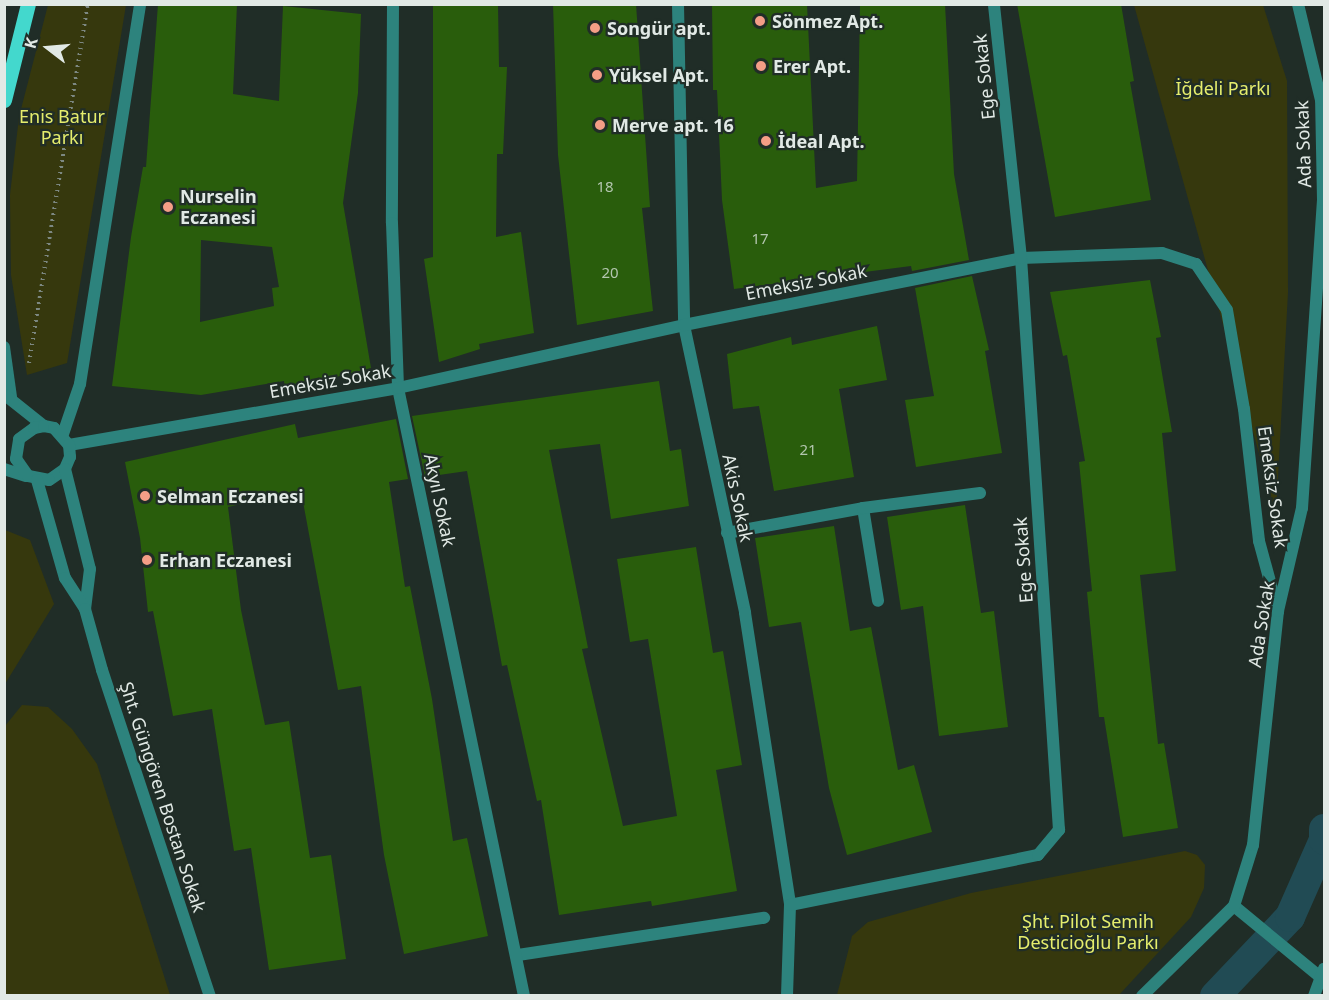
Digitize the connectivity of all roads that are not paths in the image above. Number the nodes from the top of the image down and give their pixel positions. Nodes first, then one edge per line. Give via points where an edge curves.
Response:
1 (28, 4) edge
2 (140, 4) edge
3 (393, 4) edge
4 (678, 4) edge
5 (994, 4) edge
6 (1298, 4) edge
7 (4, 100) edge
8 (1021, 258) junction
9 (684, 325) junction
10 (4, 347) edge
11 (398, 388) junction
12 (8, 396) edge
13 (44, 426) junction
14 (66, 440) junction
15 (4, 469) edge
16 (65, 469) junction
17 (33, 478) junction
18 (981, 493) dead end
19 (863, 508) junction
20 (727, 533) junction
21 (878, 602) dead end
22 (85, 609) junction
23 (1278, 611) junction
24 (790, 905) junction
25 (1234, 906) junction
26 (764, 918) dead end
27 (518, 956) junction
28 (1318, 971) edge
29 (210, 996) edge
30 (524, 996) edge
31 (787, 996) edge
32 (1142, 996) edge
33 (1314, 996) edge

1 - 7 main road
2 - 14 street via 80,384
3 - 11 street, Akyıl Sokak via 392,223
4 - 9 street, Akis Sokak
5 - 8 street, Ege Sokak
6 - 23 street, Ada Sokak via 1321,100 1323,200 1302,508
8 - 9 street, Emeksiz Sokak
8 - 23 street, Emeksiz Sokak via 1162,253 1196,264 1227,310 1244,409 1259,541
8 - 24 street, Ege Sokak via 1059,830 1038,855
9 - 11 street, Emeksiz Sokak
9 - 20 street, Akis Sokak
10 - 12 street
11 - 14 street, Emeksiz Sokak
11 - 27 street, Akyıl Sokak
12 - 13 street
13 - 14 street
13 - 17 street via 26,432 16,448 20,469
14 - 16 street via 70,457
15 - 17 street
16 - 17 street via 49,480
16 - 22 street via 90,568
17 - 22 street via 65,578
18 - 19 street
19 - 20 street
19 - 21 street
20 - 24 street, Akis Sokak via 745,613
22 - 29 street, Şht. Güngören Bostan Sokak
23 - 25 street, Ada Sokak via 1253,845
24 - 31 street, Akis Sokak
25 - 28 street
25 - 32 street, Ada Sokak
26 - 27 street
27 - 30 street, Akyıl Sokak
28 - 33 street

